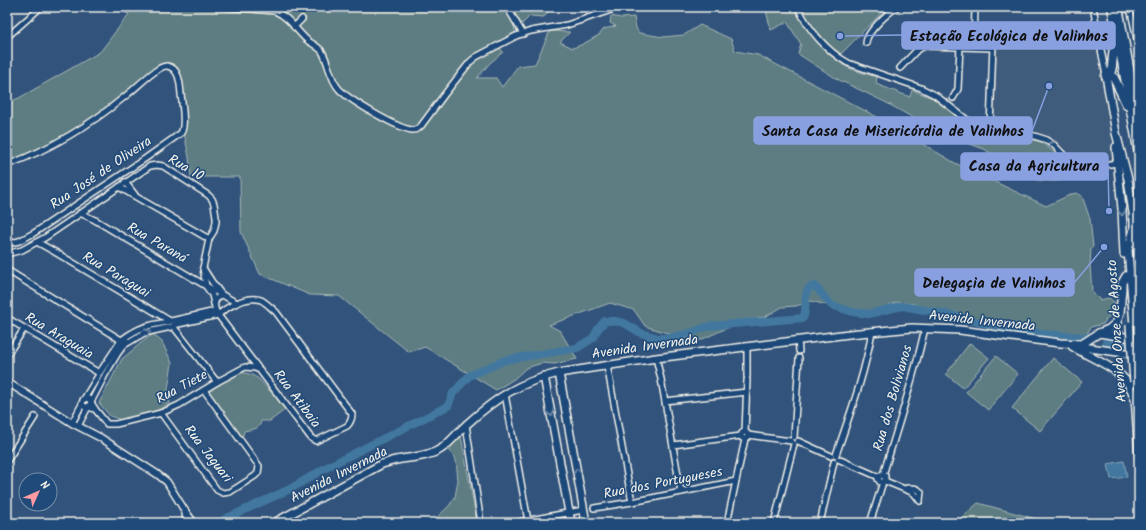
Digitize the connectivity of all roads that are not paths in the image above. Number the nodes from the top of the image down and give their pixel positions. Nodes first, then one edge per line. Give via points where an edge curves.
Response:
1 (41, 7) edge
2 (226, 7) edge
3 (507, 7) edge
4 (620, 7) edge
5 (798, 7) edge
6 (897, 7) edge
7 (975, 7) edge
8 (1093, 7) edge
9 (1112, 7) edge
10 (1118, 7) edge
11 (1125, 7) edge
12 (302, 20) dead end
13 (1096, 26) junction
14 (1115, 26) junction
15 (294, 27) junction
16 (523, 34) junction
17 (7, 37) edge
18 (974, 40) junction
19 (993, 41) junction
20 (866, 43) dead end
21 (960, 46) junction
22 (974, 47) junction
23 (992, 48) junction
24 (1139, 48) edge
25 (900, 68) dead end
26 (1106, 76) junction
27 (953, 98) dead end
28 (1136, 120) edge
29 (990, 128) junction
30 (1116, 133) junction
31 (1139, 154) edge
32 (1118, 163) junction
33 (7, 165) edge
34 (1125, 169) junction
35 (1128, 179) junction
36 (125, 182) junction
37 (1120, 186) junction
38 (119, 187) junction
39 (138, 198) junction
40 (88, 208) junction
41 (80, 213) junction
42 (95, 220) junction
43 (1123, 228) junction
44 (1134, 229) junction
45 (46, 237) junction
46 (209, 239) junction
47 (37, 242) junction
48 (7, 244) edge
49 (50, 249) junction
50 (7, 254) edge
51 (1139, 261) edge
52 (203, 268) junction
53 (7, 270) edge
54 (1126, 276) junction
55 (192, 277) junction
56 (1127, 285) junction
57 (206, 286) junction
58 (1121, 291) junction
59 (222, 295) junction
60 (1132, 297) junction
61 (237, 303) junction
62 (216, 310) junction
63 (7, 318) edge
64 (171, 324) junction
65 (1132, 325) junction
66 (925, 328) junction
67 (24, 329) junction
68 (872, 331) junction
69 (1099, 333) junction
70 (1139, 339) edge
71 (798, 340) junction
72 (123, 342) junction
73 (1060, 343) junction
74 (1072, 346) junction
75 (747, 347) junction
76 (799, 351) dead end
77 (1116, 352) junction
78 (7, 355) edge
79 (1139, 355) edge
80 (656, 358) junction
81 (799, 358) dead end
82 (607, 365) junction
83 (260, 370) junction
84 (559, 372) junction
85 (101, 375) junction
86 (544, 376) junction
87 (7, 382) edge
88 (216, 382) junction
89 (204, 390) junction
90 (747, 392) junction
91 (505, 394) junction
92 (1137, 396) edge
93 (665, 401) junction
94 (83, 402) junction
95 (90, 405) junction
96 (1135, 412) junction
97 (161, 413) junction
98 (35, 417) dead end
99 (1139, 420) edge
100 (75, 424) junction
101 (466, 426) junction
102 (1138, 431) edge
103 (745, 436) junction
104 (794, 441) junction
105 (673, 445) junction
106 (1139, 456) edge
107 (835, 458) junction
108 (7, 461) edge
109 (881, 476) junction
110 (736, 481) junction
111 (884, 481) junction
112 (906, 488) dead end
113 (681, 492) junction
114 (632, 502) junction
115 (594, 508) dead end
116 (583, 510) junction
117 (185, 511) junction
118 (569, 513) junction
119 (528, 520) junction
120 (187, 523) edge
121 (194, 523) edge
122 (274, 523) edge
123 (481, 523) edge
124 (514, 523) edge
125 (571, 523) edge
126 (586, 523) edge
127 (727, 523) edge
128 (774, 523) edge
129 (820, 523) edge
130 (870, 523) edge

1 - 17 street
2 - 15 street via 275,11
3 - 16 street
4 - 16 street via 567,25
5 - 29 street via 811,29 838,58 921,88 935,95 968,120
6 - 20 street via 868,35
7 - 18 street
8 - 13 street, Avenida Onze de Agosto
9 - 14 main road
10 - 28 main road
11 - 24 street via 1131,12
12 - 15 street
13 - 19 street
13 - 26 street, Avenida Onze de Agosto
14 - 26 main road via 1112,66
14 - 28 main road
15 - 16 street via 322,51 333,80 340,90 387,120 413,130 421,126 470,62
18 - 19 street
18 - 22 street
19 - 23 street
21 - 22 street
21 - 25 street via 921,47
21 - 27 street via 958,89
22 - 23 street
23 - 29 street
26 - 28 main road via 1116,80
26 - 30 main road, Avenida Onze de Agosto
28 - 31 main road
32 -> 29 street via 1079,169 1044,139
30 - 32 main road, Avenida Onze de Agosto
30 - 34 main road, Avenida Onze de Agosto
32 - 34 main road
32 - 37 main road, Avenida Onze de Agosto
33 - 48 street, Rua José de Oliveira via 78,130 119,102 162,67 174,69 178,75 182,103 181,133 34,234
34 - 35 main road, Avenida Onze de Agosto
35 - 37 main road via 1123,180
35 - 44 main road, Avenida Onze de Agosto
36 - 38 street
36 - 39 street
36 - 46 street, Rua 10 via 150,166 157,165 163,166 208,195 212,199 216,217 214,231
37 -> 43 main road, Avenida Onze de Agosto
38 - 39 street
38 - 40 street
39 - 46 street
40 - 41 street
40 - 42 street, Rua Paraná
41 - 42 street, Rua Paraná
41 - 45 street
42 - 55 street, Rua Paraná
43 - 44 main road via 1130,234
43 - 54 main road, Avenida Onze de Agosto
44 - 51 main road
44 - 60 main road, Avenida Onze de Agosto via 1128,250
45 - 47 street
45 - 49 street
46 - 52 street
47 - 49 street, Rua Paraguai
47 - 50 street
49 - 64 street, Rua Paraguai
52 - 55 street via 197,276
52 - 57 street
52 - 59 street
53 - 72 street
54 - 56 main road, Avenida Onze de Agosto
54 - 58 main road, Avenida Invernada
55 - 57 street, Rua Paraná
56 - 58 main road
56 - 60 main road
56 - 65 main road, Avenida Onze de Agosto
57 - 59 street, Rua Paraná
57 - 62 street
58 - 69 main road, Avenida Invernada via 1120,318 1110,329
59 - 61 street, Rua Paraná
59 - 62 street via 217,298
60 - 65 main road, Avenida Onze de Agosto
61 - 62 street via 223,310
61 - 83 street, Rua Atibaia via 253,298 266,303 276,312 352,414 351,423 318,440 313,440
62 - 64 street
62 - 83 street, Rua Atibaia
63 - 67 street, Rua Araguaia
64 - 72 street
64 - 88 street
65 - 92 main road, Avenida Onze de Agosto
66 - 68 main road, Avenida Invernada
66 - 73 main road, Avenida Invernada
66 - 109 street, Rua dos Bolivianos via 904,408
67 - 78 street
67 - 85 street, Rua Araguaia
68 - 71 main road, Avenida Invernada
68 - 107 street via 855,400
69 - 70 main road
69 - 73 main road, Avenida Invernada via 1082,344
69 - 77 main road via 1100,347
71 - 75 main road, Avenida Invernada
71 - 76 street
72 - 85 street
73 - 74 main road, Avenida Invernada
74 - 77 main road, Avenida Invernada
74 - 92 main road via 1112,369 1127,382
75 - 80 main road, Avenida Invernada
75 - 90 street
77 - 79 main road, Avenida Invernada
80 - 82 main road, Avenida Invernada
80 - 93 street
81 - 104 street
82 - 84 main road, Avenida Invernada
82 - 114 street
83 - 88 street, Rua Tiete via 245,367
84 - 86 main road, Avenida Invernada
116 -> 84 main road
85 - 94 street
85 - 95 street
86 - 91 main road, Avenida Invernada
86 -> 118 main road
87 - 100 street
88 - 89 street, Rua Tiete
89 - 97 street, Rua Tiete
89 - 97 street, Rua Jaguari via 259,466 255,476 230,492 217,490
90 - 93 street
90 - 103 street
91 - 101 main road, Avenida Invernada
91 - 119 street
92 - 96 main road, Avenida Onze de Agosto
93 - 105 street
94 - 95 street via 84,406
94 - 95 street via 88,398
94 - 100 street
95 - 97 street, Rua Tiete via 107,424
95 - 100 street
96 - 99 main road
96 - 102 main road, Avenida Onze de Agosto
98 - 108 street
100 - 117 street via 157,474 167,482
101 - 122 main road, Avenida Invernada via 448,444 432,454 382,464
101 - 123 street
102 - 106 main road, Avenida Onze de Agosto
103 - 104 street
103 - 105 street
103 - 110 street
104 - 107 street
104 - 128 street
105 - 113 street
107 - 109 street
107 - 129 street
109 - 111 street via 879,481
110 - 113 street, Rua dos Portugueses
110 - 127 street
111 - 112 street
111 - 130 street
113 - 114 street, Rua dos Portugueses
114 - 115 street, Rua dos Portugueses
116 - 118 street
116 - 126 main road
117 - 120 street
117 - 121 street
118 - 119 street
118 - 125 main road
119 - 124 street

